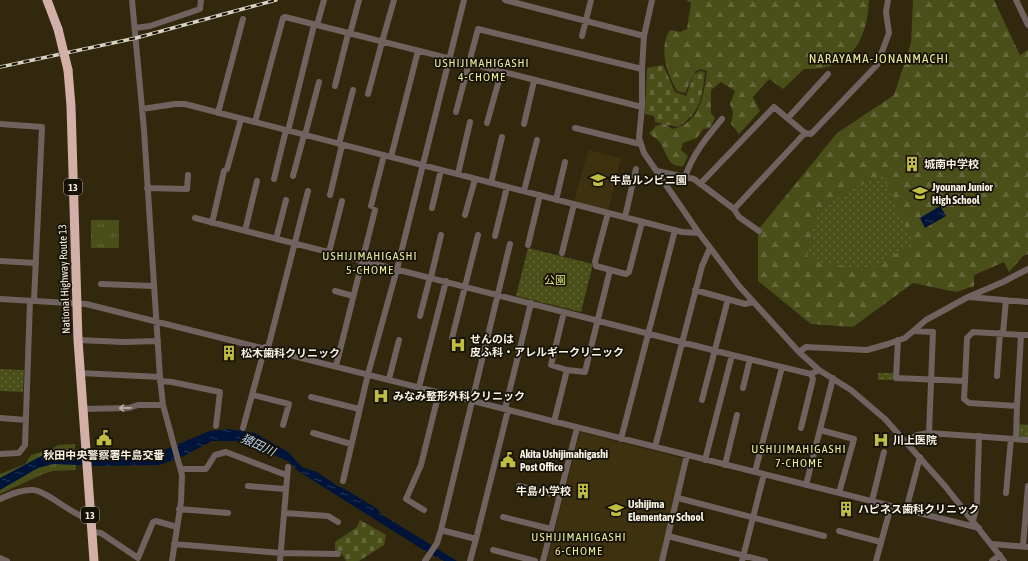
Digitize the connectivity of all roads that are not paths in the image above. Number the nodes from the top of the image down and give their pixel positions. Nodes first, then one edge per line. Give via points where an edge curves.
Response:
1 (47, 0) edge
2 (132, 0) edge
3 (201, 0) edge
4 (324, 0) edge
5 (359, 0) edge
6 (394, 0) edge
7 (464, 0) edge
8 (505, 0) edge
9 (591, 0) edge
10 (652, 0) edge
11 (888, 0) edge
12 (1016, 0) edge
13 (243, 19) dead end
14 (585, 21) junction
15 (316, 25) junction
16 (1028, 25) edge
17 (135, 28) junction
18 (349, 34) junction
19 (582, 36) dead end
20 (644, 36) junction
21 (382, 42) junction
22 (418, 51) junction
23 (449, 60) junction
24 (469, 64) junction
25 (642, 69) junction
26 (500, 73) junction
27 (828, 74) dead end
28 (534, 81) junction
29 (319, 82) dead end
30 (335, 86) dead end
31 (353, 90) dead end
32 (368, 94) dead end
33 (642, 107) junction
34 (142, 109) junction
35 (456, 112) dead end
36 (218, 113) junction
37 (788, 118) junction
38 (241, 119) junction
39 (722, 120) dead end
40 (255, 122) junction
41 (470, 122) dead end
42 (487, 123) dead end
43 (0, 124) edge
44 (524, 124) dead end
45 (575, 128) dead end
46 (287, 130) junction
47 (806, 133) junction
48 (305, 135) junction
49 (502, 137) dead end
50 (537, 140) dead end
51 (340, 144) junction
52 (640, 144) junction
53 (384, 155) junction
54 (391, 157) junction
55 (565, 162) dead end
56 (423, 165) junction
57 (636, 169) dead end
58 (441, 170) junction
59 (657, 171) junction
60 (458, 174) junction
61 (188, 175) dead end
62 (293, 176) dead end
63 (685, 177) junction
64 (274, 179) dead end
65 (475, 179) junction
66 (257, 181) dead end
67 (491, 183) junction
68 (700, 184) junction
69 (507, 187) junction
70 (147, 188) junction
71 (308, 191) dead end
72 (524, 191) junction
73 (330, 195) dead end
74 (540, 195) junction
75 (286, 200) dead end
76 (556, 200) junction
77 (342, 201) dead end
78 (574, 204) junction
79 (432, 208) dead end
80 (734, 209) junction
81 (608, 213) junction
82 (465, 215) dead end
83 (625, 217) junction
84 (195, 218) dead end
85 (642, 222) junction
86 (212, 223) junction
87 (675, 230) junction
88 (245, 231) junction
89 (759, 231) dead end
90 (699, 233) junction
91 (441, 235) dead end
92 (478, 235) dead end
93 (495, 236) dead end
94 (276, 239) junction
95 (295, 244) junction
96 (510, 244) dead end
97 (528, 245) dead end
98 (710, 248) junction
99 (329, 252) junction
100 (562, 253) dead end
101 (362, 260) junction
102 (0, 261) edge
103 (36, 264) junction
104 (397, 269) junction
105 (1028, 269) edge
106 (610, 270) junction
107 (430, 277) junction
108 (446, 281) junction
109 (101, 284) dead end
110 (153, 286) junction
111 (464, 286) junction
112 (695, 290) junction
113 (335, 291) dead end
114 (497, 294) junction
115 (353, 296) junction
116 (968, 297) junction
117 (0, 299) edge
118 (728, 299) junction
119 (1006, 300) junction
120 (32, 301) junction
121 (753, 302) junction
122 (1028, 302) edge
123 (531, 303) junction
124 (77, 304) junction
125 (564, 312) junction
126 (420, 316) dead end
127 (155, 320) junction
128 (597, 320) junction
129 (914, 331) junction
130 (1001, 333) junction
131 (648, 334) junction
132 (1025, 335) edge
133 (452, 338) dead end
134 (78, 340) junction
135 (399, 340) dead end
136 (898, 340) junction
137 (158, 341) junction
138 (681, 342) junction
139 (266, 348) junction
140 (715, 351) junction
141 (800, 352) junction
142 (732, 355) junction
143 (750, 359) junction
144 (336, 366) junction
145 (782, 367) junction
146 (567, 370) junction
147 (819, 370) junction
148 (80, 373) junction
149 (368, 374) junction
150 (812, 374) junction
151 (997, 376) dead end
152 (833, 378) junction
153 (160, 379) junction
154 (389, 379) junction
155 (930, 380) junction
156 (965, 381) junction
157 (419, 387) junction
158 (742, 388) dead end
159 (439, 392) junction
160 (253, 395) junction
161 (311, 397) dead end
162 (471, 400) junction
163 (702, 400) dead end
164 (164, 406) junction
165 (1017, 406) junction
166 (83, 409) junction
167 (359, 409) junction
168 (506, 409) junction
169 (737, 415) dead end
170 (0, 418) edge
171 (26, 420) junction
172 (554, 422) junction
173 (283, 425) dead end
174 (216, 426) dead end
175 (243, 428) dead end
176 (577, 428) junction
177 (801, 428) dead end
178 (820, 430) junction
179 (313, 433) dead end
180 (929, 433) junction
181 (979, 436) junction
182 (621, 439) junction
183 (1013, 439) junction
184 (1028, 440) edge
185 (907, 441) junction
186 (351, 444) junction
187 (655, 447) junction
188 (884, 452) dead end
189 (0, 454) edge
190 (687, 455) junction
191 (920, 457) junction
192 (705, 460) junction
193 (725, 465) junction
194 (180, 467) junction
195 (288, 467) dead end
196 (755, 472) junction
197 (764, 474) junction
198 (286, 475) junction
199 (343, 481) dead end
200 (806, 485) junction
201 (248, 486) dead end
202 (519, 486) dead end
203 (1028, 486) edge
204 (285, 489) junction
205 (839, 493) junction
206 (1006, 493) dead end
207 (560, 496) junction
208 (678, 498) junction
209 (0, 499) edge
210 (872, 502) junction
211 (891, 506) junction
212 (179, 509) junction
213 (424, 510) dead end
214 (906, 510) junction
215 (228, 513) dead end
216 (284, 513) junction
217 (503, 517) dead end
218 (754, 518) junction
219 (91, 520) junction
220 (973, 521) junction
221 (338, 522) dead end
222 (176, 527) junction
223 (979, 528) junction
224 (551, 529) junction
225 (441, 530) junction
226 (839, 531) dead end
227 (92, 532) junction
228 (668, 536) junction
229 (824, 536) dead end
230 (476, 539) junction
231 (881, 542) junction
232 (174, 544) junction
233 (992, 544) junction
234 (1026, 547) edge
235 (493, 550) dead end
236 (281, 553) junction
237 (338, 554) dead end
238 (1000, 555) junction
239 (0, 558) edge
240 (743, 558) edge
241 (426, 560) edge
242 (8, 561) edge
243 (94, 561) edge
244 (172, 561) edge
245 (280, 561) edge
246 (470, 561) edge
247 (535, 561) edge
248 (543, 561) edge
249 (662, 561) edge
250 (765, 561) edge
251 (878, 561) edge
252 (992, 561) edge
253 (1004, 561) edge

1 - 124 highway, National Highway Route 13 / 13, bridge via 58,29 68,70
2 - 17 street
3 - 17 street via 200,8 150,26
4 - 15 street
5 - 18 street
6 - 21 street
7 - 23 street
8 - 14 street
9 - 14 street
10 - 20 street
11 - 47 street via 886,12 889,33 877,65 811,134
12 - 16 street
13 - 36 street
14 - 19 street
14 - 20 street
15 - 18 street
15 - 40 street via 283,18
15 - 46 street
17 - 34 street
18 - 21 street
18 - 30 street
20 - 25 street
21 - 22 street
21 - 32 street
22 - 23 street
22 - 54 street
23 - 24 street
23 - 56 street
24 - 25 street via 478,29
24 - 26 street
24 - 35 street
25 - 33 street
26 - 28 street
26 - 42 street
27 - 37 street
28 - 33 street
28 - 44 street
29 - 48 street
31 - 51 street
33 - 52 street
34 - 36 street via 185,104
34 - 70 street
36 - 38 street
37 - 47 street
37 - 68 street via 774,107
38 - 40 street
38 - 86 street
39 - 63 street via 700,146
40 - 46 street
41 - 60 street
43 - 103 street via 42,127
45 - 52 street
46 - 48 street
46 - 64 street
47 - 80 street
48 - 51 street
48 - 62 street
49 - 67 street
50 - 72 street
51 - 53 street
51 - 73 street
52 - 59 street
53 - 54 street
53 - 101 street
54 - 56 street
55 - 76 street
56 - 58 street
56 - 104 street
57 - 83 street
58 - 60 street
58 - 79 street
59 - 63 street
59 - 90 street
60 - 65 street
61 - 70 street via 187,189
63 - 68 street
65 - 67 street
65 - 82 street
66 - 88 street
67 - 69 street
68 - 80 street
69 - 72 street
69 - 93 street
70 - 110 street
71 - 95 street
72 - 74 street
74 - 76 street
74 - 97 street
75 - 94 street
76 - 78 street
77 - 99 street
78 - 81 street
78 - 100 street
80 - 89 street via 739,217
81 - 83 street
81 - 106 street via 595,262 596,266
83 - 85 street
84 - 86 street
85 - 87 street
85 - 106 street via 629,272 626,274
86 - 88 street
87 - 90 street
87 - 131 street
88 - 94 street
90 - 98 street
91 - 107 street
92 - 111 street
94 - 95 street
95 - 99 street
95 - 139 street
96 - 114 street
98 - 112 street
98 - 121 street
99 - 101 street
101 - 104 street
101 - 115 street
102 - 103 street
103 - 120 street
104 - 107 street
104 - 149 street
105 - 116 street
106 - 128 street
107 - 108 street
107 - 126 street
108 - 111 street
108 - 157 street
109 - 110 street
110 - 127 street
111 - 114 street
111 - 133 street
112 - 118 street
112 - 138 street
113 - 115 street
114 - 123 street
114 - 162 street
115 - 144 street
116 - 119 street
116 - 129 street via 926,320
117 - 120 street
118 - 121 street via 745,304
118 - 140 street
119 - 122 street
119 - 130 street
120 - 124 street
120 - 171 street
121 - 141 street
123 - 125 street
123 - 168 street
124 - 127 street
124 - 134 highway, National Highway Route 13 / 13
125 - 128 street
125 - 146 street via 551,365
127 - 137 street
127 - 139 street
128 - 131 street
128 - 146 street via 585,372
129 - 136 street
129 - 155 street via 933,332
130 - 132 street
130 - 151 street
130 - 156 street via 973,332 967,338
131 - 138 street
131 - 182 street
132 - 165 street
134 - 137 street
134 - 148 highway, National Highway Route 13 / 13
135 - 154 street
136 - 141 street via 867,350 806,347
136 - 155 street via 896,378
137 - 153 street
138 - 140 street
138 - 187 street
139 - 144 street
139 - 160 street
140 - 142 street
140 - 163 street
141 - 147 street
142 - 143 street
142 - 192 street
143 - 145 street
143 - 158 street
144 - 149 street
145 - 150 street
145 - 196 street
146 - 172 street
147 - 150 street
147 - 152 street
148 - 153 street
148 - 166 highway, National Highway Route 13 / 13
149 - 154 street
149 - 167 street
150 - 177 street
152 - 178 street
152 - 185 street via 851,390
153 - 164 street
153 - 174 street via 220,392
154 - 157 street
155 - 156 street
155 - 180 street
156 - 165 street via 964,399 969,403
157 - 159 street
159 - 162 street
159 - 213 street via 421,465 406,498
160 - 173 street via 289,404
160 - 175 street
161 - 167 street
162 - 168 street
162 - 225 street
164 -> 166 street
164 - 194 street
165 - 183 street
166 - 219 highway, National Highway Route 13 / 13
167 - 186 street
168 - 172 street
168 - 230 street
169 - 193 street
170 - 171 street
171 - 189 street via 25,445 22,450 19,453
172 - 176 street
176 - 182 street
176 - 207 street
178 - 200 street
178 - 205 street via 854,439
179 - 186 street
180 - 181 street
180 - 185 street via 917,435
181 - 183 street
181 - 220 street via 977,504
182 - 187 street
183 - 184 street
183 - 206 street
185 - 191 street
186 - 199 street
187 - 190 street
188 - 210 street
190 - 192 street
190 - 208 street
191 - 214 street
191 - 220 street
192 - 193 street
193 - 196 street
194 - 198 street via 206,469 215,455 226,452
194 - 212 street
195 - 198 street
196 - 197 street
197 - 200 street
197 - 218 street
198 - 204 street
200 - 205 street
201 - 204 street
202 - 207 street
203 - 234 street
204 - 216 street
205 - 210 street
207 - 224 street
208 - 218 street
208 - 228 street
209 - 219 street via 32,490 40,492 82,518
210 - 211 street
211 - 214 street
211 - 231 street
212 - 215 street
212 - 222 street
214 - 223 street
216 - 221 street via 328,516
216 - 236 street
217 - 224 street
218 - 229 street
218 - 240 street
219 - 227 highway, National Highway Route 13 / 13
220 - 223 street
222 - 227 street via 156,520 153,522 138,558 101,533
222 - 232 street
223 - 233 street
224 - 248 street
225 - 230 street
225 - 241 street via 437,543
226 - 231 street
227 - 243 highway, National Highway Route 13 / 13
228 - 240 street
228 - 249 street
230 - 246 street
231 - 251 street
232 - 236 street
232 - 244 street
233 - 234 street
233 - 238 street
235 - 247 street
236 - 237 street
236 - 245 street
238 - 252 street
238 - 253 street
239 - 242 street
240 - 250 street

